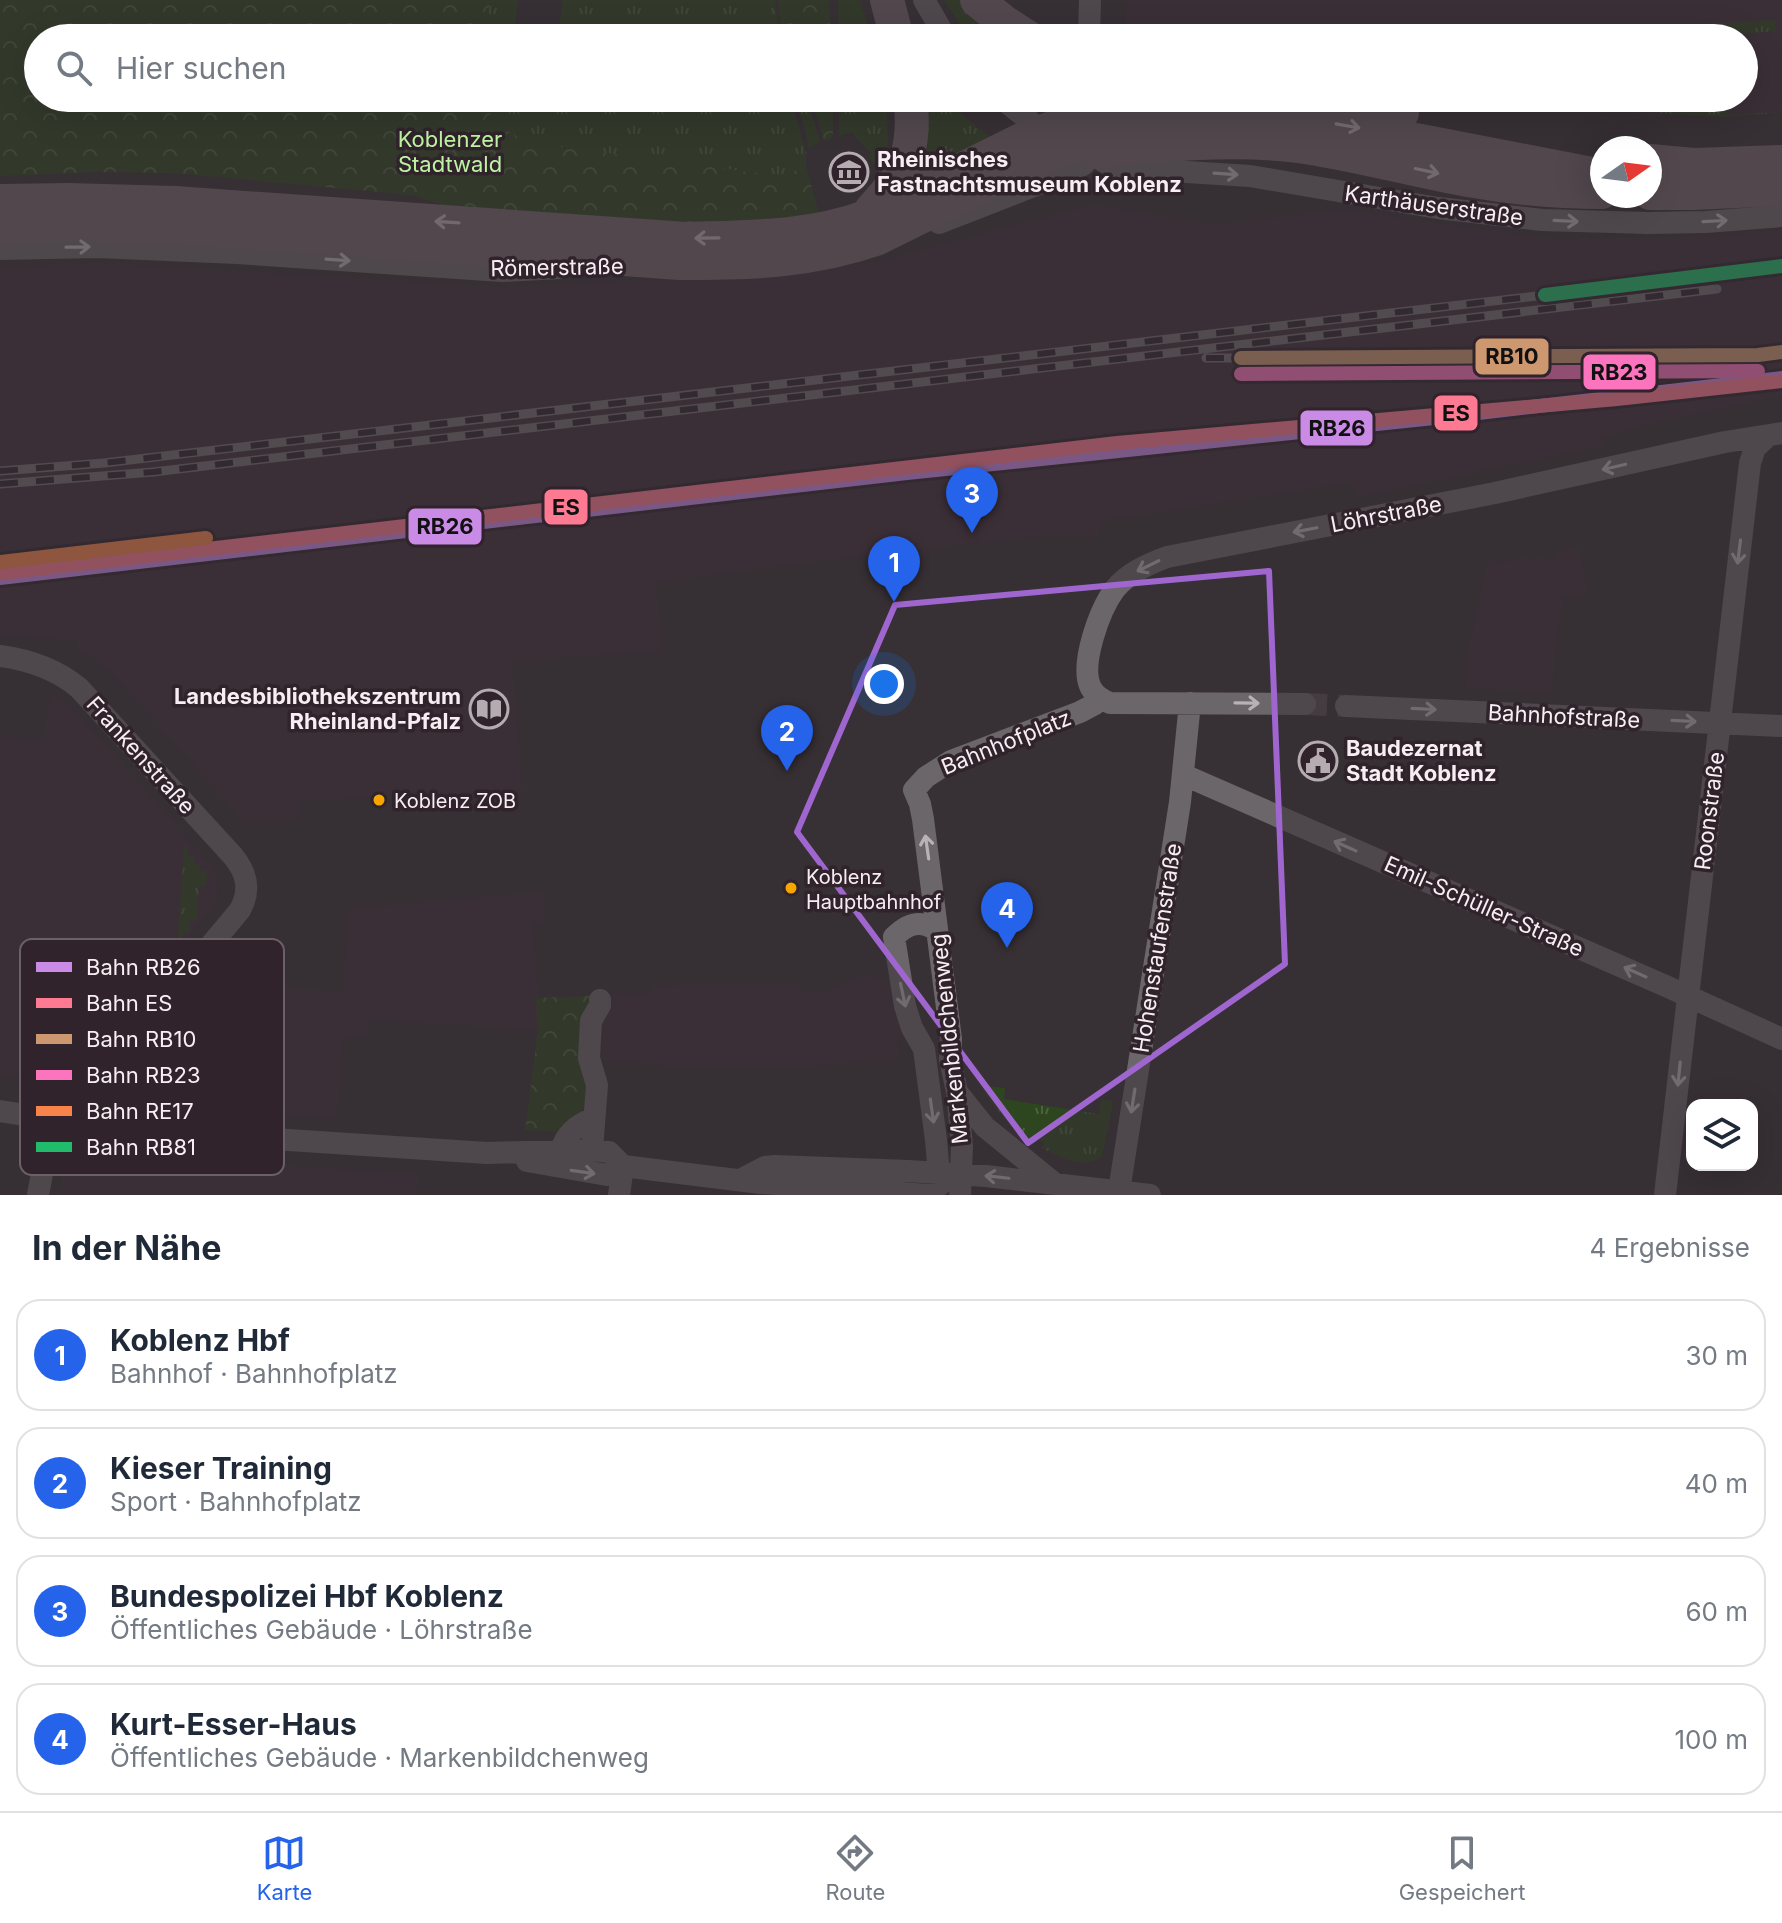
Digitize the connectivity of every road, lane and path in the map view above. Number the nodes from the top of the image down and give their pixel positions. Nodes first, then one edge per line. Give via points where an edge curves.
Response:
1 (887, 0) edge
2 (924, 0) edge
3 (977, 0) edge
4 (1090, 0) edge
5 (893, 24) edge
6 (938, 24) edge
7 (1007, 24) edge
8 (1089, 24) edge
9 (910, 112) edge
10 (1018, 112) edge
11 (1025, 112) edge
12 (1069, 112) edge
13 (1091, 112) edge
14 (1092, 112) edge
15 (1400, 112) edge
16 (1093, 153) junction
17 (1590, 153) edge
18 (1662, 162) edge
19 (1782, 162) edge
20 (1590, 174) edge
21 (1662, 187) edge
22 (1782, 189) edge
23 (1590, 192) edge
24 (1662, 193) edge
25 (1693, 193) junction
26 (0, 201) edge
27 (175, 215) junction
28 (1782, 216) edge
29 (866, 217) junction
30 (0, 226) edge
31 (0, 249) edge
32 (1776, 434) edge
33 (0, 656) edge
34 (1100, 699) junction
35 (1190, 703) junction
36 (1305, 704) tunnel mouth
37 (1346, 706) tunnel mouth
38 (1720, 723) junction
39 (1782, 726) edge
40 (1184, 775) junction
41 (914, 790) joint
42 (936, 930) junction
43 (216, 939) edge
44 (1688, 997) junction
45 (600, 1000) dead end
46 (1782, 1039) edge
47 (957, 1092) junction
48 (0, 1111) edge
49 (20, 1114) edge
50 (594, 1118) junction
51 (284, 1140) edge
52 (592, 1150) junction
53 (561, 1151) junction
54 (487, 1153) junction
55 (623, 1166) junction
56 (42, 1175) edge
57 (740, 1180) junction
58 (953, 1180) edge
59 (1055, 1183) junction
60 (1119, 1191) junction
61 (876, 1193) edge
62 (38, 1195) edge
63 (619, 1195) edge
64 (928, 1195) edge
65 (940, 1195) edge
66 (1150, 1195) edge
67 (1665, 1195) edge

1 - 5 highway
2 - 6 street
3 - 7 highway
4 - 8 street
9 - 29 highway via 910,143 898,178
10 - 16 street, Karthäuserstraße via 1046,135
11 - 12 street via 1038,118
13 - 16 street
14 - 29 highway via 1021,140
15 - 17 highway
16 -> 23 highway via 1240,142 1296,146 1467,180
16 -> 28 street, Karthäuserstraße via 1130,174 1250,176 1542,220 1648,223
31 -> 16 street, Römerstraße via 237,253 502,271 746,260 874,244 1057,177 1083,165
18 - 19 highway
27 -> 20 highway via 680,263 807,258 876,239 1085,140 1135,124 1208,114 1307,119
21 - 25 highway
22 - 25 highway
24 - 25 highway
26 - 27 highway via 68,200
29 -> 27 highway via 803,232 686,239
27 - 30 highway
32 -> 34 street, Löhrstraße via 1167,557 1127,577 1105,606 1089,657 1088,678
32 -> 38 street, Roonstraße via 1755,448 1750,463
33 - 43 street, Frankenstraße via 47,667 79,688 233,856 245,875 247,893
34 - 35 street via 1117,704
34 - 41 street, Bahnhofplatz via 1080,712 951,761
35 -> 36 street
35 - 40 street, Hohenstaufenstraße
37 -> 38 street, Bahnhofstraße
38 - 39 street, Bahnhofstraße
38 - 44 street, Roonstraße
44 -> 40 street, Emil-Schüller-Straße
40 -> 60 street, Hohenstaufenstraße
42 -> 41 street, Markenbildchenweg via 923,819
42 - 47 street, Markenbildchenweg
42 -> 58 street, Markenbildchenweg via 919,923 894,937 905,1006 924,1049
44 - 46 street, Emil-Schüller-Straße
44 -> 67 street, Roonstraße
45 - 50 street via 590,1033 589,1058 597,1085
47 - 58 street, Markenbildchenweg via 962,1138
47 - 59 street via 985,1127
48 - 49 street
50 - 52 street
50 - 53 street via 569,1133
51 - 54 street
52 - 53 street
52 - 55 street via 609,1152
53 - 54 street
54 -> 55 street via 607,1175
55 - 57 street
55 - 63 street
56 - 62 street
57 - 58 street via 775,1166
57 - 61 street
59 -> 58 street
58 - 65 street, Markenbildchenweg
59 - 60 street
60 - 66 street
61 - 64 street

